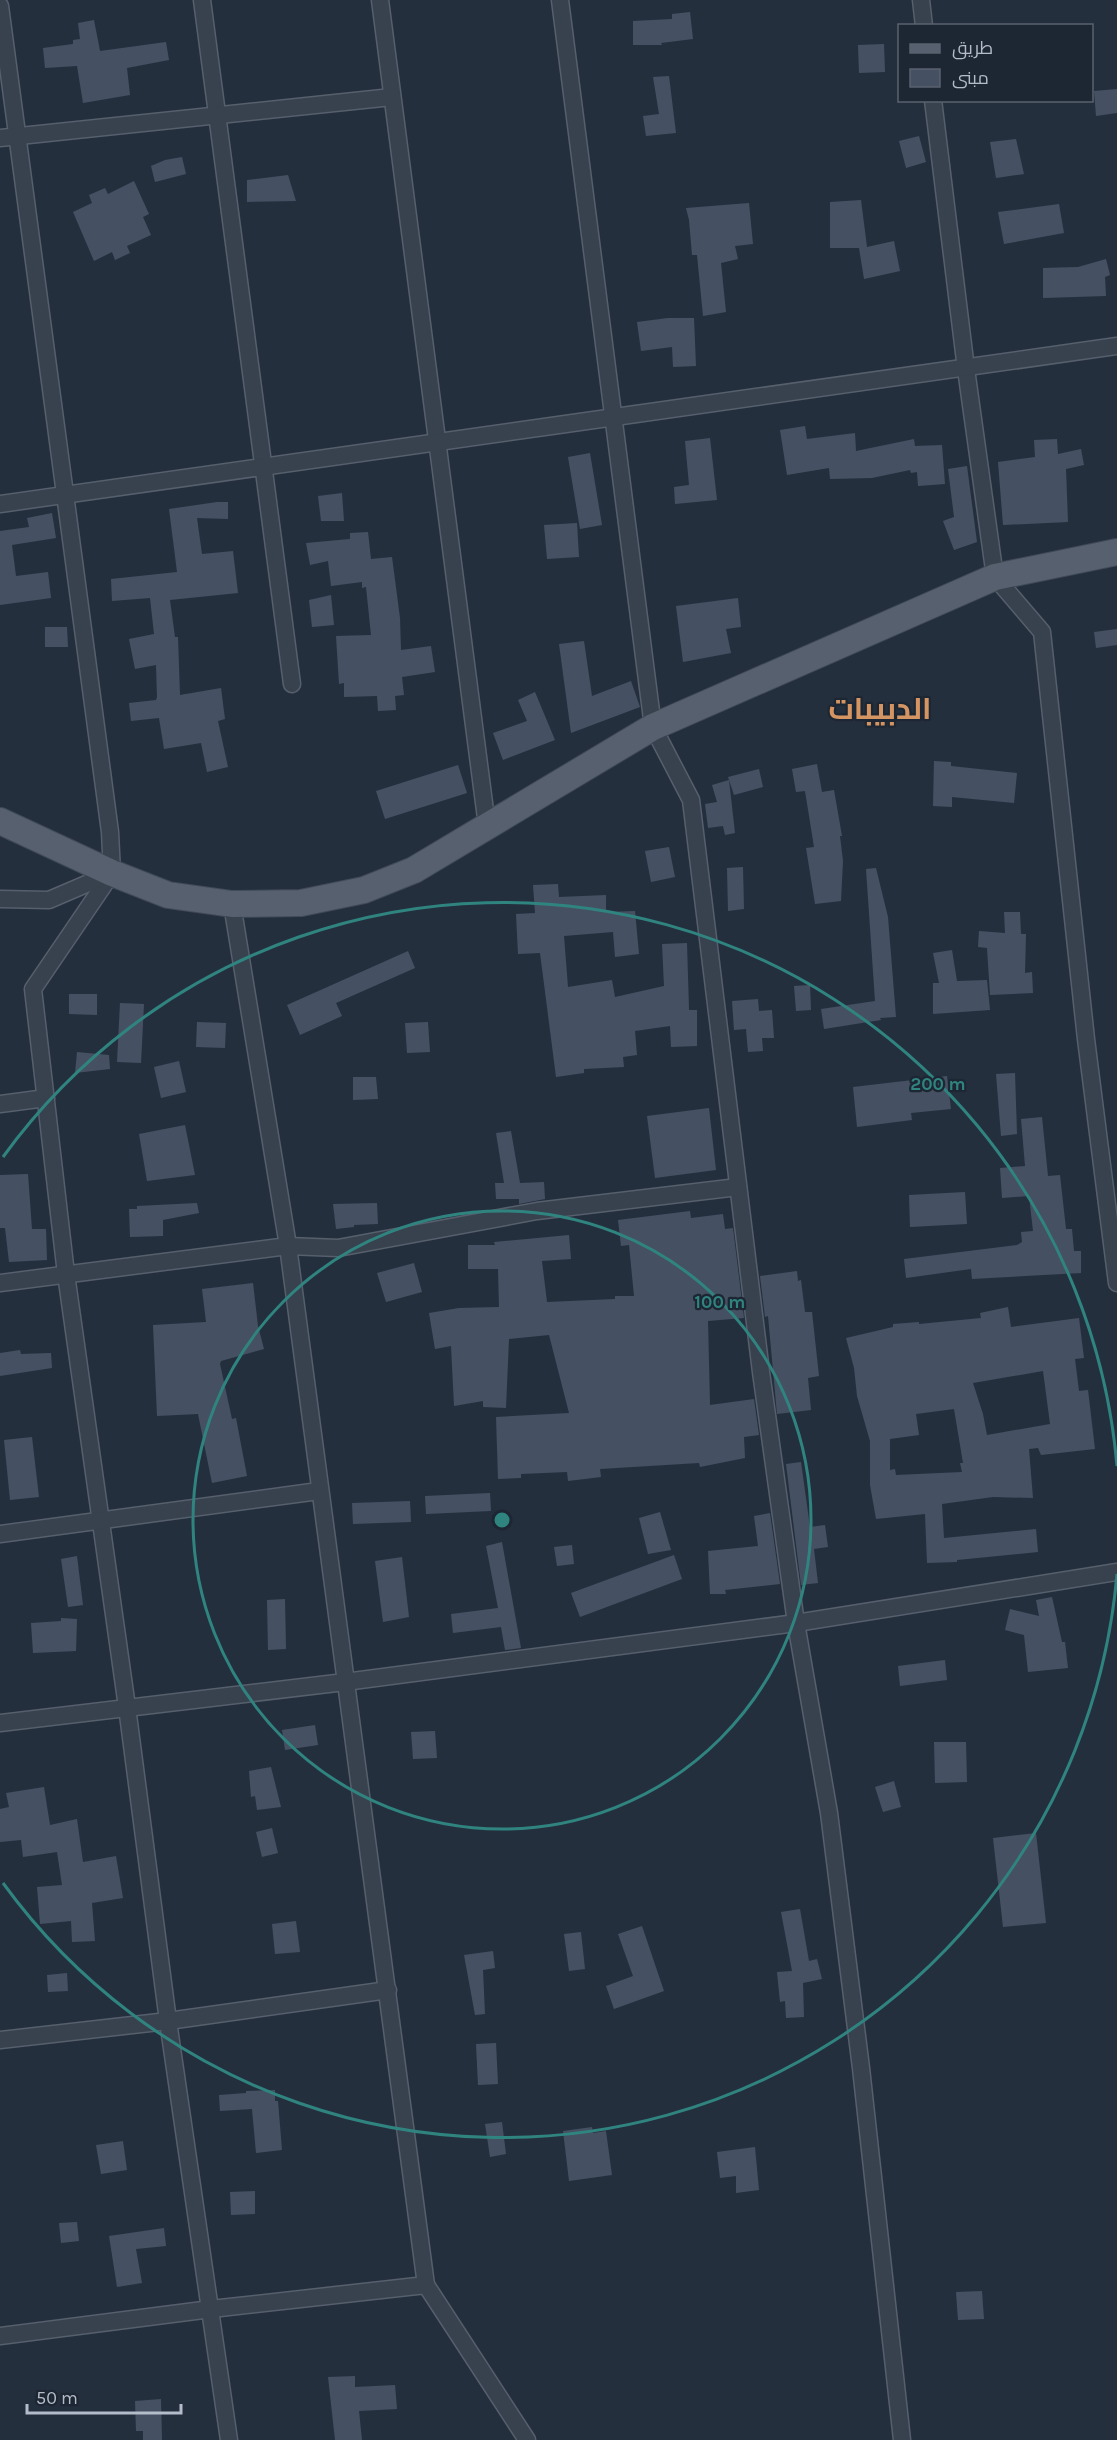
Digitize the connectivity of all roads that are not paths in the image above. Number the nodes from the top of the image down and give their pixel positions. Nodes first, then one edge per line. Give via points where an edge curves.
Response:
1 (202, 0) edge
2 (380, 0) edge
3 (560, 0) edge
4 (921, 0) edge
5 (0, 6) edge
6 (924, 24) edge
7 (392, 97) junction
8 (933, 102) edge
9 (217, 115) junction
10 (17, 136) junction
11 (0, 138) edge
12 (1117, 346) edge
13 (966, 369) junction
14 (613, 418) junction
15 (436, 442) junction
16 (263, 465) junction
17 (65, 494) junction
18 (0, 504) edge
19 (1117, 552) edge
20 (995, 577) junction
21 (292, 684) dead end
22 (653, 727) junction
23 (0, 821) edge
24 (487, 826) junction
25 (112, 873) junction
26 (0, 898) edge
27 (232, 904) junction
28 (46, 1098) junction
29 (0, 1104) edge
30 (738, 1187) junction
31 (288, 1246) junction
32 (66, 1274) junction
33 (1117, 1282) edge
34 (0, 1283) edge
35 (319, 1491) junction
36 (101, 1520) junction
37 (0, 1534) edge
38 (1117, 1572) edge
39 (796, 1623) junction
40 (345, 1682) junction
41 (127, 1707) junction
42 (0, 1723) edge
43 (388, 1989) junction
44 (168, 2021) junction
45 (0, 2040) edge
46 (426, 2285) junction
47 (211, 2309) junction
48 (0, 2336) edge
49 (229, 2440) edge
50 (527, 2440) edge
51 (902, 2440) edge

1 - 9 street
2 - 7 street
3 - 14 street
4 - 6 street
5 - 10 street
7 - 9 street
7 - 15 street
8 - 13 street
9 - 10 street
9 - 16 street
10 - 11 street
10 - 17 street
12 - 13 street
13 - 14 street
13 - 20 street
14 - 15 street
14 - 22 street
15 - 16 street
15 - 24 street
16 - 17 street
16 - 21 street
17 - 18 street
17 - 25 street via 110,832
19 - 20 main road
20 - 22 main road
20 - 33 street via 1042,632
22 - 24 main road
22 - 30 street via 691,801
23 - 25 main road
24 - 27 main road via 414,870 364,890 301,903
25 - 26 street via 49,900
25 - 27 main road via 168,895
25 - 28 street via 33,989
27 - 31 street
28 - 29 street
28 - 32 street
30 - 31 street via 537,1211 338,1248
30 - 39 street
31 - 32 street
31 - 35 street
32 - 34 street
32 - 36 street
35 - 36 street
35 - 40 street
36 - 37 street
36 - 41 street
38 - 39 street
39 - 40 street
39 - 51 street via 829,1813
40 - 41 street
40 - 43 street
41 - 42 street
41 - 44 street
43 - 44 street
43 - 46 street
44 - 45 street
44 - 47 street
46 - 47 street
46 - 50 street
47 - 48 street
47 - 49 street

